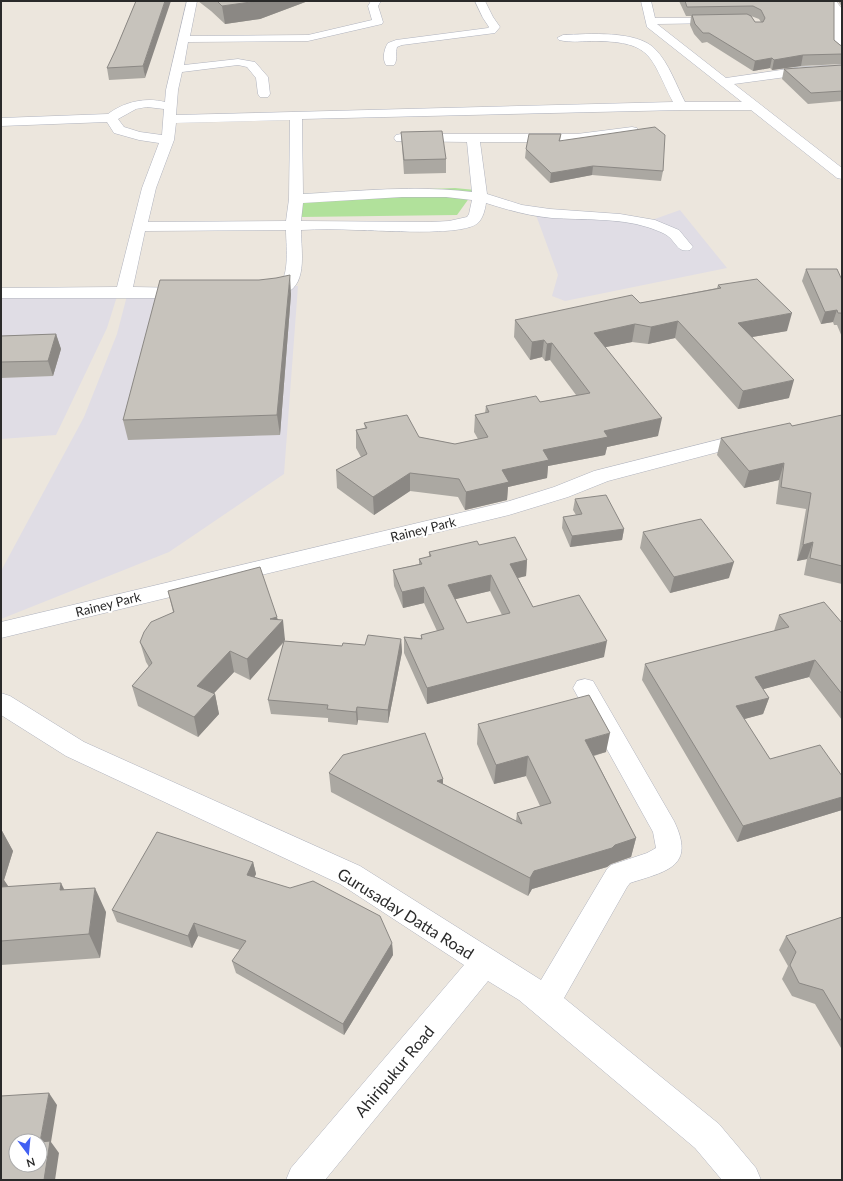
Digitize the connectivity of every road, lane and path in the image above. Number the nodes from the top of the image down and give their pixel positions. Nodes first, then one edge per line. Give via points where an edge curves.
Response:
1 (192, 1) edge
2 (376, 1) edge
3 (480, 1) edge
4 (646, 1) edge
5 (831, 1) edge
6 (840, 11) edge
7 (731, 20) edge
8 (467, 21) dead end
9 (650, 21) junction
10 (460, 34) junction
11 (563, 38) dead end
12 (184, 39) junction
13 (842, 52) edge
14 (390, 63) dead end
15 (177, 69) junction
16 (842, 69) edge
17 (726, 82) junction
18 (172, 90) junction
19 (264, 94) dead end
20 (679, 101) junction
21 (514, 102) dead end
22 (134, 105) junction
23 (756, 106) junction
24 (170, 113) junction
25 (296, 116) junction
26 (569, 117) junction
27 (111, 118) junction
28 (1, 122) edge
29 (643, 130) edge
30 (401, 138) edge
31 (473, 138) junction
32 (577, 138) junction
33 (167, 140) junction
34 (842, 175) edge
35 (480, 198) junction
36 (296, 199) junction
37 (139, 226) junction
38 (293, 226) junction
39 (685, 247) dead end
40 (124, 292) junction
41 (1, 293) edge
42 (201, 293) edge
43 (246, 293) edge
44 (764, 435) edge
45 (1, 630) edge
46 (585, 688) dead end
47 (1, 703) edge
48 (485, 962) junction
49 (545, 1002) junction
50 (304, 1180) edge
51 (744, 1180) edge

1 - 12 street
2 - 12 street via 373,6 378,22 308,38
3 - 10 street via 483,18 495,27 491,31
4 - 9 street
5 - 6 street
6 - 13 street via 839,50
7 - 9 street
8 - 10 street
9 - 17 street via 651,25
10 - 14 street via 392,45
11 - 20 street via 617,38 641,45 650,50
12 - 15 street
15 - 18 street
15 - 19 street via 238,62 250,64 262,77
16 - 17 street via 801,71
17 - 23 street
18 - 22 street
18 - 24 street
20 - 21 street
20 - 23 street
20 - 26 street
22 - 24 street via 161,104
22 - 27 street
23 - 34 street
24 - 25 street
24 - 33 street
25 - 26 street
25 - 36 street
26 - 32 street
27 - 28 street
27 - 33 street via 119,130
29 - 32 street
30 - 31 street
31 - 32 street
31 - 35 street
33 - 37 street
35 - 36 street via 446,193 402,193
35 - 38 street via 476,215 472,220 462,224
35 - 39 street via 521,209 650,223 674,232
36 - 38 street
37 - 38 street
37 - 40 street
38 - 43 street via 294,270 290,282 278,291
40 - 41 street
40 - 42 street
44 - 45 street, Rainey Park via 601,476 509,508
46 - 49 street via 665,829 670,841 669,852 662,860 621,874 617,878
47 - 48 street, Gurusaday Datta Road via 75,749 350,874
48 - 49 street, Gurusaday Datta Road
48 - 50 street, Ahiripukur Road
49 - 51 street, Gurusaday Datta Road via 707,1136

